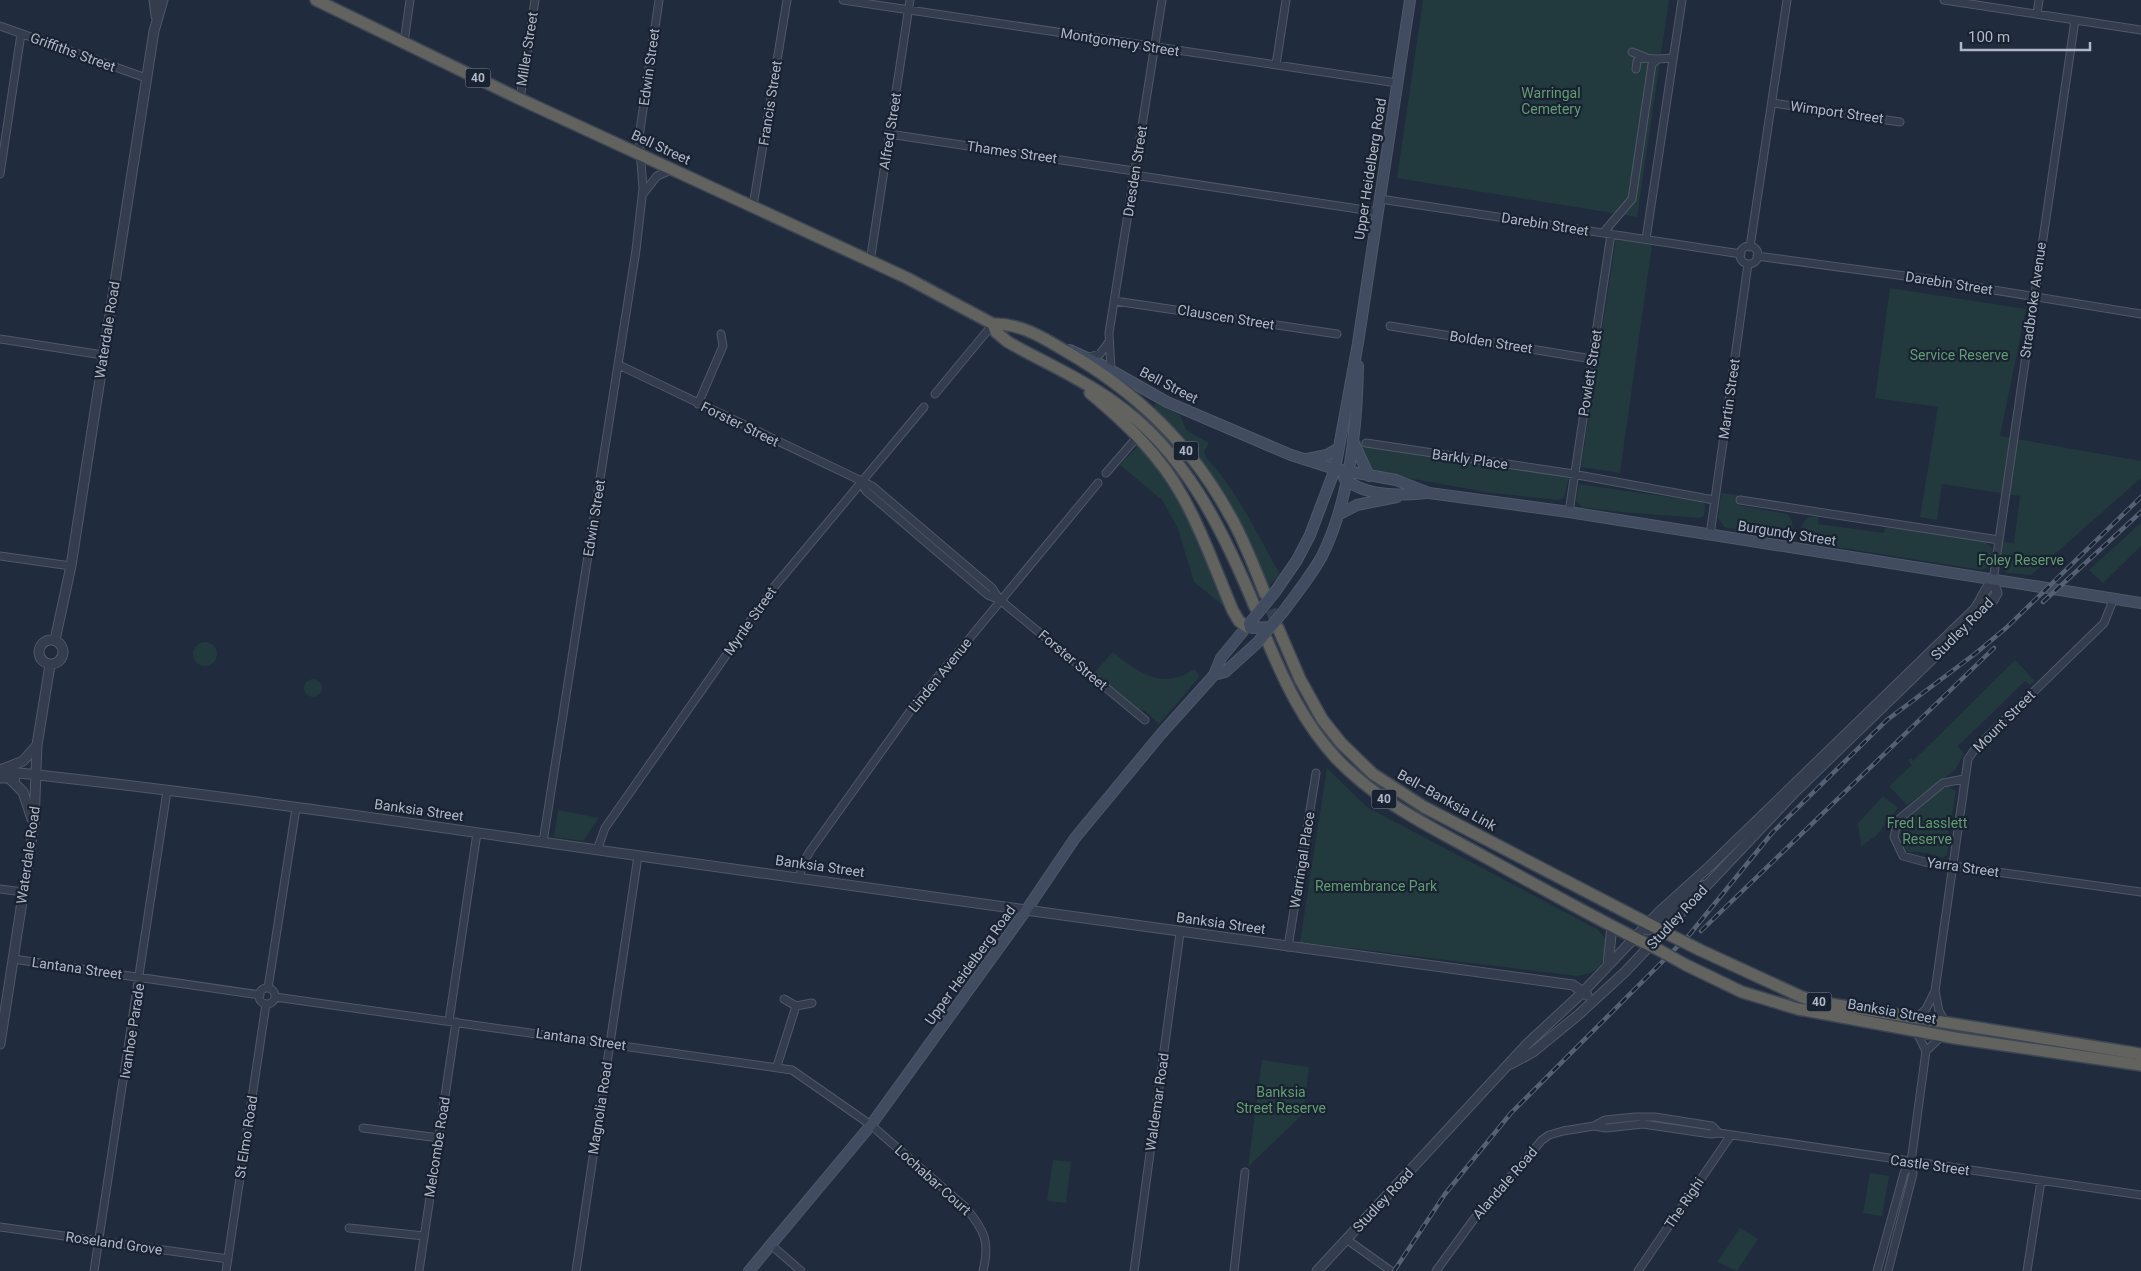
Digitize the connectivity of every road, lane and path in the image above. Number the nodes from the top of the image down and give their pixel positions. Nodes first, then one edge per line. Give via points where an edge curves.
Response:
1 (154, 0) edge
2 (163, 0) edge
3 (316, 0) edge
4 (410, 0) edge
5 (534, 0) edge
6 (659, 0) edge
7 (787, 0) edge
8 (843, 0) edge
9 (910, 0) edge
10 (1162, 0) edge
11 (1286, 0) edge
12 (1410, 0) edge
13 (1682, 0) edge
14 (1787, 0) edge
15 (1944, 0) edge
16 (2039, 0) edge
17 (908, 10) junction
18 (2037, 14) junction
19 (156, 18) junction
20 (2075, 20) junction
21 (0, 26) edge
22 (2141, 30) edge
23 (22, 34) junction
24 (404, 42) junction
25 (1155, 47) junction
26 (1632, 52) dead end
27 (1645, 57) junction
28 (1673, 58) junction
29 (1658, 59) junction
30 (1276, 65) junction
31 (1636, 69) dead end
32 (146, 78) junction
33 (1397, 83) junction
34 (520, 99) junction
35 (1772, 103) junction
36 (1900, 122) dead end
37 (889, 134) junction
38 (641, 154) junction
39 (676, 170) junction
40 (1134, 173) junction
41 (0, 174) edge
42 (643, 194) junction
43 (1380, 199) junction
44 (753, 206) junction
45 (1378, 212) junction
46 (1607, 233) junction
47 (1646, 239) junction
48 (1750, 247) junction
49 (1741, 254) junction
50 (1757, 256) junction
51 (870, 262) junction
52 (1748, 264) junction
53 (2033, 297) junction
54 (1115, 301) junction
55 (2141, 314) edge
56 (993, 324) junction
57 (1390, 326) dead end
58 (721, 334) dead end
59 (1336, 334) dead end
60 (0, 339) edge
61 (1108, 343) junction
62 (1358, 343) junction
63 (1061, 348) junction
64 (103, 355) junction
65 (1088, 358) junction
66 (1592, 359) junction
67 (619, 365) junction
68 (1111, 370) junction
69 (1078, 379) junction
70 (935, 394) dead end
71 (698, 404) junction
72 (924, 408) dead end
73 (1138, 436) junction
74 (1352, 437) junction
75 (1366, 443) dead end
76 (1339, 448) junction
77 (1304, 460) junction
78 (1334, 470) junction
79 (1106, 473) dead end
80 (1574, 475) junction
81 (1369, 476) junction
82 (1347, 477) junction
83 (861, 483) junction
84 (1098, 483) dead end
85 (1429, 493) junction
86 (1408, 495) junction
87 (1714, 500) junction
88 (1740, 500) dead end
89 (1569, 512) junction
90 (1338, 515) junction
91 (1710, 535) junction
92 (1999, 540) junction
93 (0, 556) edge
94 (71, 566) junction
95 (1994, 581) junction
96 (1270, 593) junction
97 (2114, 598) junction
98 (1000, 600) junction
99 (2141, 603) edge
100 (1255, 607) dead end
101 (1249, 626) junction
102 (1274, 627) junction
103 (54, 640) junction
104 (1262, 642) junction
105 (1225, 653) junction
106 (1243, 657) junction
107 (50, 665) junction
108 (1214, 675) junction
109 (1145, 720) dead end
110 (37, 746) junction
111 (0, 771) edge
112 (1316, 773) dead end
113 (37, 775) junction
114 (0, 778) edge
115 (10, 779) junction
116 (1964, 779) junction
117 (167, 791) junction
118 (296, 808) junction
119 (34, 824) junction
120 (477, 833) junction
121 (543, 842) junction
122 (597, 850) junction
123 (638, 856) junction
124 (1952, 866) junction
125 (799, 878) junction
126 (0, 889) edge
127 (24, 892) junction
128 (1692, 892) junction
129 (2141, 892) edge
130 (1027, 910) junction
131 (1612, 925) junction
132 (1659, 929) junction
133 (1180, 933) junction
134 (1636, 938) junction
135 (1288, 947) junction
136 (1654, 948) junction
137 (13, 959) junction
138 (1608, 965) junction
139 (140, 978) junction
140 (268, 988) junction
141 (1935, 991) junction
142 (1582, 992) junction
143 (260, 995) junction
144 (275, 997) junction
145 (784, 999) dead end
146 (1593, 1000) junction
147 (812, 1003) dead end
148 (266, 1004) junction
149 (796, 1006) junction
150 (2, 1020) edge
151 (453, 1022) junction
152 (1915, 1025) junction
153 (1945, 1030) junction
154 (610, 1043) junction
155 (0, 1044) edge
156 (1926, 1051) junction
157 (2141, 1054) edge
158 (1511, 1064) junction
159 (2141, 1065) edge
160 (777, 1066) junction
161 (871, 1125) junction
162 (1594, 1126) joint
163 (363, 1128) dead end
164 (1731, 1135) junction
165 (439, 1138) junction
166 (1911, 1162) junction
167 (1245, 1172) dead end
168 (2041, 1181) junction
169 (2141, 1195) edge
170 (0, 1227) edge
171 (349, 1228) dead end
172 (424, 1236) junction
173 (1346, 1239) junction
174 (99, 1241) junction
175 (771, 1245) junction
176 (228, 1259) junction
177 (94, 1271) edge
178 (226, 1271) edge
179 (419, 1271) edge
180 (576, 1271) edge
181 (748, 1271) edge
182 (801, 1271) edge
183 (983, 1271) edge
184 (1134, 1271) edge
185 (1234, 1271) edge
186 (1317, 1271) edge
187 (1391, 1271) edge
188 (1436, 1271) edge
189 (1638, 1271) edge
190 (1877, 1271) edge
191 (1888, 1271) edge
192 (2027, 1271) edge

1 - 19 street, Waterdale Road
2 - 19 street, Waterdale Road
3 - 24 highway, Bell Street / 40
4 - 24 street
5 - 34 street, Miller Street
6 - 38 street, Edwin Street via 640,137
7 - 44 street, Francis Street
8 - 17 street, Montgomery Street
9 - 17 street, Alfred Street
10 - 25 street, Dresden Street
11 - 30 street
12 - 33 main road, Upper Heidelberg Road
13 - 28 street
14 - 35 street
15 - 18 street
16 - 18 street
17 - 25 street, Montgomery Street
17 - 37 street, Alfred Street
18 - 20 street
19 - 32 street, Waterdale Road
20 - 22 street
20 - 53 street, Stradbroke Avenue
21 - 23 street, Griffiths Street
23 - 32 street, Griffiths Street
23 - 41 street
24 - 34 highway, Bell Street / 40
25 - 30 street, Montgomery Street
25 - 40 street, Dresden Street
26 - 27 street
27 - 29 street
27 - 31 street via 1637,61
28 - 29 street
28 - 47 street
29 - 46 street via 1652,64 1632,198
30 - 33 street, Montgomery Street
32 - 64 street, Waterdale Road
33 - 43 main road, Upper Heidelberg Road
34 - 38 highway, Bell Street / 40
35 - 36 street, Wimport Street
35 - 48 street
37 - 40 street, Thames Street
37 - 51 street, Alfred Street
38 - 39 highway, Bell Street / 40
38 - 42 street, Edwin Street
39 - 42 street via 657,176
39 - 44 highway, Bell Street / 40
40 - 45 street, Thames Street
40 - 54 street, Dresden Street
42 - 67 street, Edwin Street
43 - 45 main road, Upper Heidelberg Road
43 - 46 street, Darebin Street
44 - 51 highway, Bell Street / 40
45 - 62 main road, Upper Heidelberg Road
46 - 47 street, Darebin Street
46 - 66 street, Powlett Street
47 - 49 street, Darebin Street
48 - 49 street
48 - 50 street via 1757,251
49 - 52 street via 1741,259
50 - 52 street via 1753,263
50 - 53 street, Darebin Street
51 - 56 highway, Bell Street / 40
52 - 87 street, Martin Street
53 - 55 street, Darebin Street
53 - 92 street, Stradbroke Avenue
54 - 59 street, Clauscen Street
54 - 61 street, Dresden Street
56 - 63 highway, Bell Street / 40 via 1018,327
56 - 69 highway, Bell Street / 40 via 996,332 1008,342
56 - 70 street
57 - 66 street, Bolden Street
58 - 71 street via 723,346
60 - 64 street
61 - 65 street via 1100,354
61 - 68 street, Dresden Street
62 - 74 main road, Upper Heidelberg Road
62 - 76 main road, Upper Heidelberg Road
63 - 65 main road, Bell Street
63 - 96 highway, 40 via 1132,396 1187,452 1230,514
64 - 94 street, Waterdale Road
65 - 68 main road, Bell Street
66 - 80 street, Powlett Street
67 - 71 street, Forster Street
67 - 121 street, Edwin Street
68 - 77 main road, Bell Street via 1162,400
69 - 73 highway
69 - 100 highway, 40 via 1128,412 1172,457 1221,530
71 - 83 street, Forster Street
72 - 83 street, Myrtle Street
73 - 79 street
73 - 101 highway via 1184,497 1233,611 1239,622
74 - 81 main road
74 - 82 main road, Upper Heidelberg Road
75 - 80 street, Barkly Place
76 - 77 main road via 1327,455
76 - 78 main road, Upper Heidelberg Road
77 - 78 main road, Bell Street
78 - 82 main road, Burgundy Street
78 - 96 main road, Upper Heidelberg Road via 1310,535 1297,560
80 - 87 street
80 - 89 street, Powlett Street
81 - 82 main road, Burgundy Street
81 - 85 main road, Burgundy Street via 1396,480
82 - 86 main road, Burgundy Street via 1364,490
82 - 90 main road, Upper Heidelberg Road
83 - 98 street, Forster Street via 866,491 988,595
83 - 122 street, Myrtle Street via 774,586 605,828
84 - 98 street, Linden Avenue
85 - 86 main road, Burgundy Street
85 - 89 main road, Burgundy Street
86 - 90 main road via 1360,504
87 - 91 street, Martin Street
88 - 92 street, Burgundy Street
89 - 91 main road, Burgundy Street
90 - 102 main road, Upper Heidelberg Road, bridge via 1318,563
91 - 95 main road, Burgundy Street
92 - 95 street, Stradbroke Avenue
93 - 94 street
94 - 103 street, Waterdale Road
95 - 97 main road, Burgundy Street
95 - 128 street, Studley Road via 1986,587 1974,610
95 - 128 street, Studley Road via 1997,593 1991,602 1796,791 1708,884
96 - 101 main road, Upper Heidelberg Road, bridge
97 - 99 main road, Burgundy Street
97 - 116 street, Mount Street via 2104,623 1975,749 1967,761
98 - 109 street, Forster Street
98 - 125 street, Linden Avenue via 916,703 810,851
101 - 102 main road, bridge
101 - 105 main road, Upper Heidelberg Road
102 - 104 main road, Upper Heidelberg Road, bridge
102 - 132 highway, Bell–Banksia Link / 40 via 1322,718 1341,743 1373,774 1417,803
103 - 107 street via 61,645 63,657
103 - 107 street via 46,641 39,650 40,658
104 - 106 main road, Upper Heidelberg Road
104 - 131 highway, 40 via 1306,720 1356,778 1406,813
105 - 106 main road via 1238,652
105 - 108 main road, Upper Heidelberg Road
106 - 108 main road, Upper Heidelberg Road via 1225,672
107 - 110 street, Waterdale Road
108 - 130 main road, Upper Heidelberg Road via 1075,838
110 - 111 street via 23,761
110 - 113 street, Waterdale Road
111 - 113 street, Banksia Street
112 - 135 street, Warringal Place
113 - 115 street, Banksia Street
113 - 117 street, Banksia Street
113 - 119 street, Waterdale Road
114 - 115 street, Banksia Street
115 - 119 street via 23,792
116 - 124 street, Mount Street
116 - 124 street, Yarra Street via 1942,784 1898,820 1894,837 1901,854 1911,859
117 - 118 street, Banksia Street
117 - 139 street, Ivanhoe Parade
118 - 120 street, Banksia Street
118 - 140 street
119 - 127 street, Waterdale Road
120 - 121 street, Banksia Street
120 - 151 street, Melcombe Road
121 - 122 street, Banksia Street
122 - 123 street, Banksia Street
123 - 125 street, Banksia Street
123 - 154 street, Magnolia Road
124 - 129 street, Yarra Street
124 - 141 street, Mount Street
125 - 130 street, Banksia Street
126 - 127 street
127 - 137 street, Waterdale Road
128 - 132 street, Studley Road
128 - 132 street, Studley Road
130 - 133 street, Banksia Street
130 - 161 main road, Upper Heidelberg Road
131 - 134 highway, 40
131 - 138 street
132 - 134 street, Studley Road
132 - 136 street, Studley Road
132 - 152 highway, Banksia Street / 40, bridge via 1802,997
133 - 135 street, Banksia Street
133 - 184 street, Waldemar Road
134 - 136 highway, 40
134 - 138 street, Studley Road
135 - 142 street, Banksia Street via 1573,985
136 - 146 street, Studley Road
136 - 152 highway, Banksia Street / 40, bridge via 1734,988 1785,1006
137 - 139 street, Lantana Street
137 - 150 street, Waterdale Road
138 - 142 street, Studley Road
139 - 143 street, Lantana Street
139 - 174 street, Ivanhoe Parade
140 - 143 street
140 - 144 street
141 - 152 street, Mount Street
141 - 153 street, Mount Street
142 - 146 street, Banksia Street
142 - 158 street, Studley Road via 1527,1044
143 - 148 street
144 - 148 street
144 - 151 street, Lantana Street
145 - 149 street
146 - 158 street, Studley Road via 1533,1052
147 - 149 street
148 - 176 street, St Elmo Road
149 - 160 street
150 - 155 street, Waterdale Road
151 - 154 street, Lantana Street
151 - 165 street, Melcombe Road
152 - 153 highway, Banksia Street / 40
152 - 156 street
153 - 156 street
153 - 157 highway, Banksia Street / 40
153 - 159 highway, Banksia Street / 40
154 - 160 street, Lantana Street
154 - 180 street, Magnolia Road
156 - 166 street
158 - 173 street, Studley Road
160 - 161 street, Lantana Street via 792,1070
161 - 175 main road, Upper Heidelberg Road
161 - 183 street, Lochabar Court via 978,1222 988,1252
162 - 164 street, Castle Street via 1605,1120 1644,1116 1712,1126 1719,1133
162 - 188 street, Alandale Road via 1563,1131 1542,1140 1474,1219
163 - 165 street
164 - 166 street, Castle Street
164 - 189 street, The Righi
165 - 172 street, Melcombe Road
166 - 168 street, Castle Street
166 - 190 street via 1904,1173
166 - 191 street via 1913,1174
167 - 185 street
168 - 169 street, Castle Street
168 - 192 street
170 - 174 street, Roseland Grove
171 - 172 street
172 - 179 street, Melcombe Road
173 - 186 street, Studley Road
173 - 187 street
174 - 176 street, Roseland Grove
174 - 177 street, Ivanhoe Parade
175 - 181 main road, Upper Heidelberg Road
175 - 182 street
176 - 178 street, St Elmo Road

